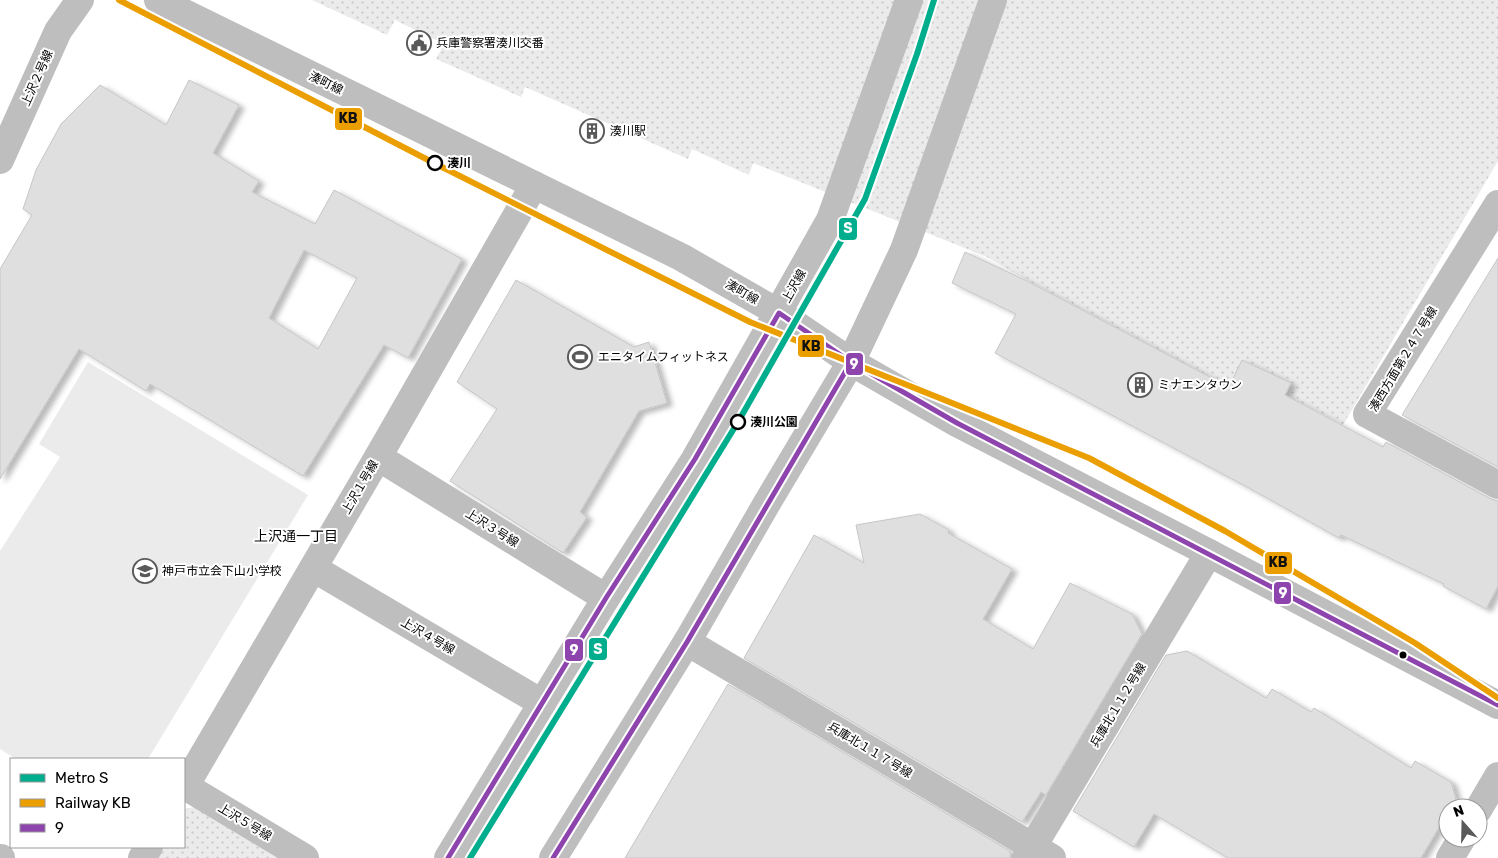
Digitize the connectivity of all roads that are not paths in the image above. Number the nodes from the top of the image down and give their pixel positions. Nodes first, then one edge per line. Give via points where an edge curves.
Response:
1 (80, 0) edge
2 (158, 0) edge
3 (910, 0) edge
4 (993, 0) edge
5 (0, 160) edge
6 (534, 185) junction
7 (1498, 204) edge
8 (779, 313) junction
9 (851, 362) junction
10 (378, 457) junction
11 (1498, 485) edge
12 (1209, 553) junction
13 (313, 568) junction
14 (606, 598) junction
15 (687, 642) junction
16 (542, 703) junction
17 (1498, 705) edge
18 (1498, 776) edge
19 (185, 785) edge
20 (185, 788) edge
21 (1485, 798) edge
22 (1037, 854) edge
23 (305, 858) edge
24 (448, 858) edge
25 (553, 858) edge

1 - 5 street, 上沢２号線 via 58,31
2 - 6 street, 湊町線
3 - 8 street, 上沢線 via 830,220
4 - 9 street via 904,250
6 - 8 street, 湊町線 via 681,257
6 - 10 street, 上沢１号線
7 - 11 street, 湊西方面第２４７号線 via 1367,414
8 - 9 street, 湊町線
8 - 14 street, 上沢線 via 695,459
9 - 12 street, 湊町線 via 957,423
9 - 15 street
10 - 13 street, 上沢１号線
10 - 14 street, 上沢３号線
12 - 17 street, 湊町線
12 - 22 street, 兵庫北１１２号線
13 - 16 street, 上沢４号線
13 - 19 street, 上沢１号線
14 - 16 street, 上沢線
15 - 22 street, 兵庫北１１７号線
15 - 25 street
16 - 24 street, 上沢線
18 - 21 street
20 - 23 street, 上沢５号線

